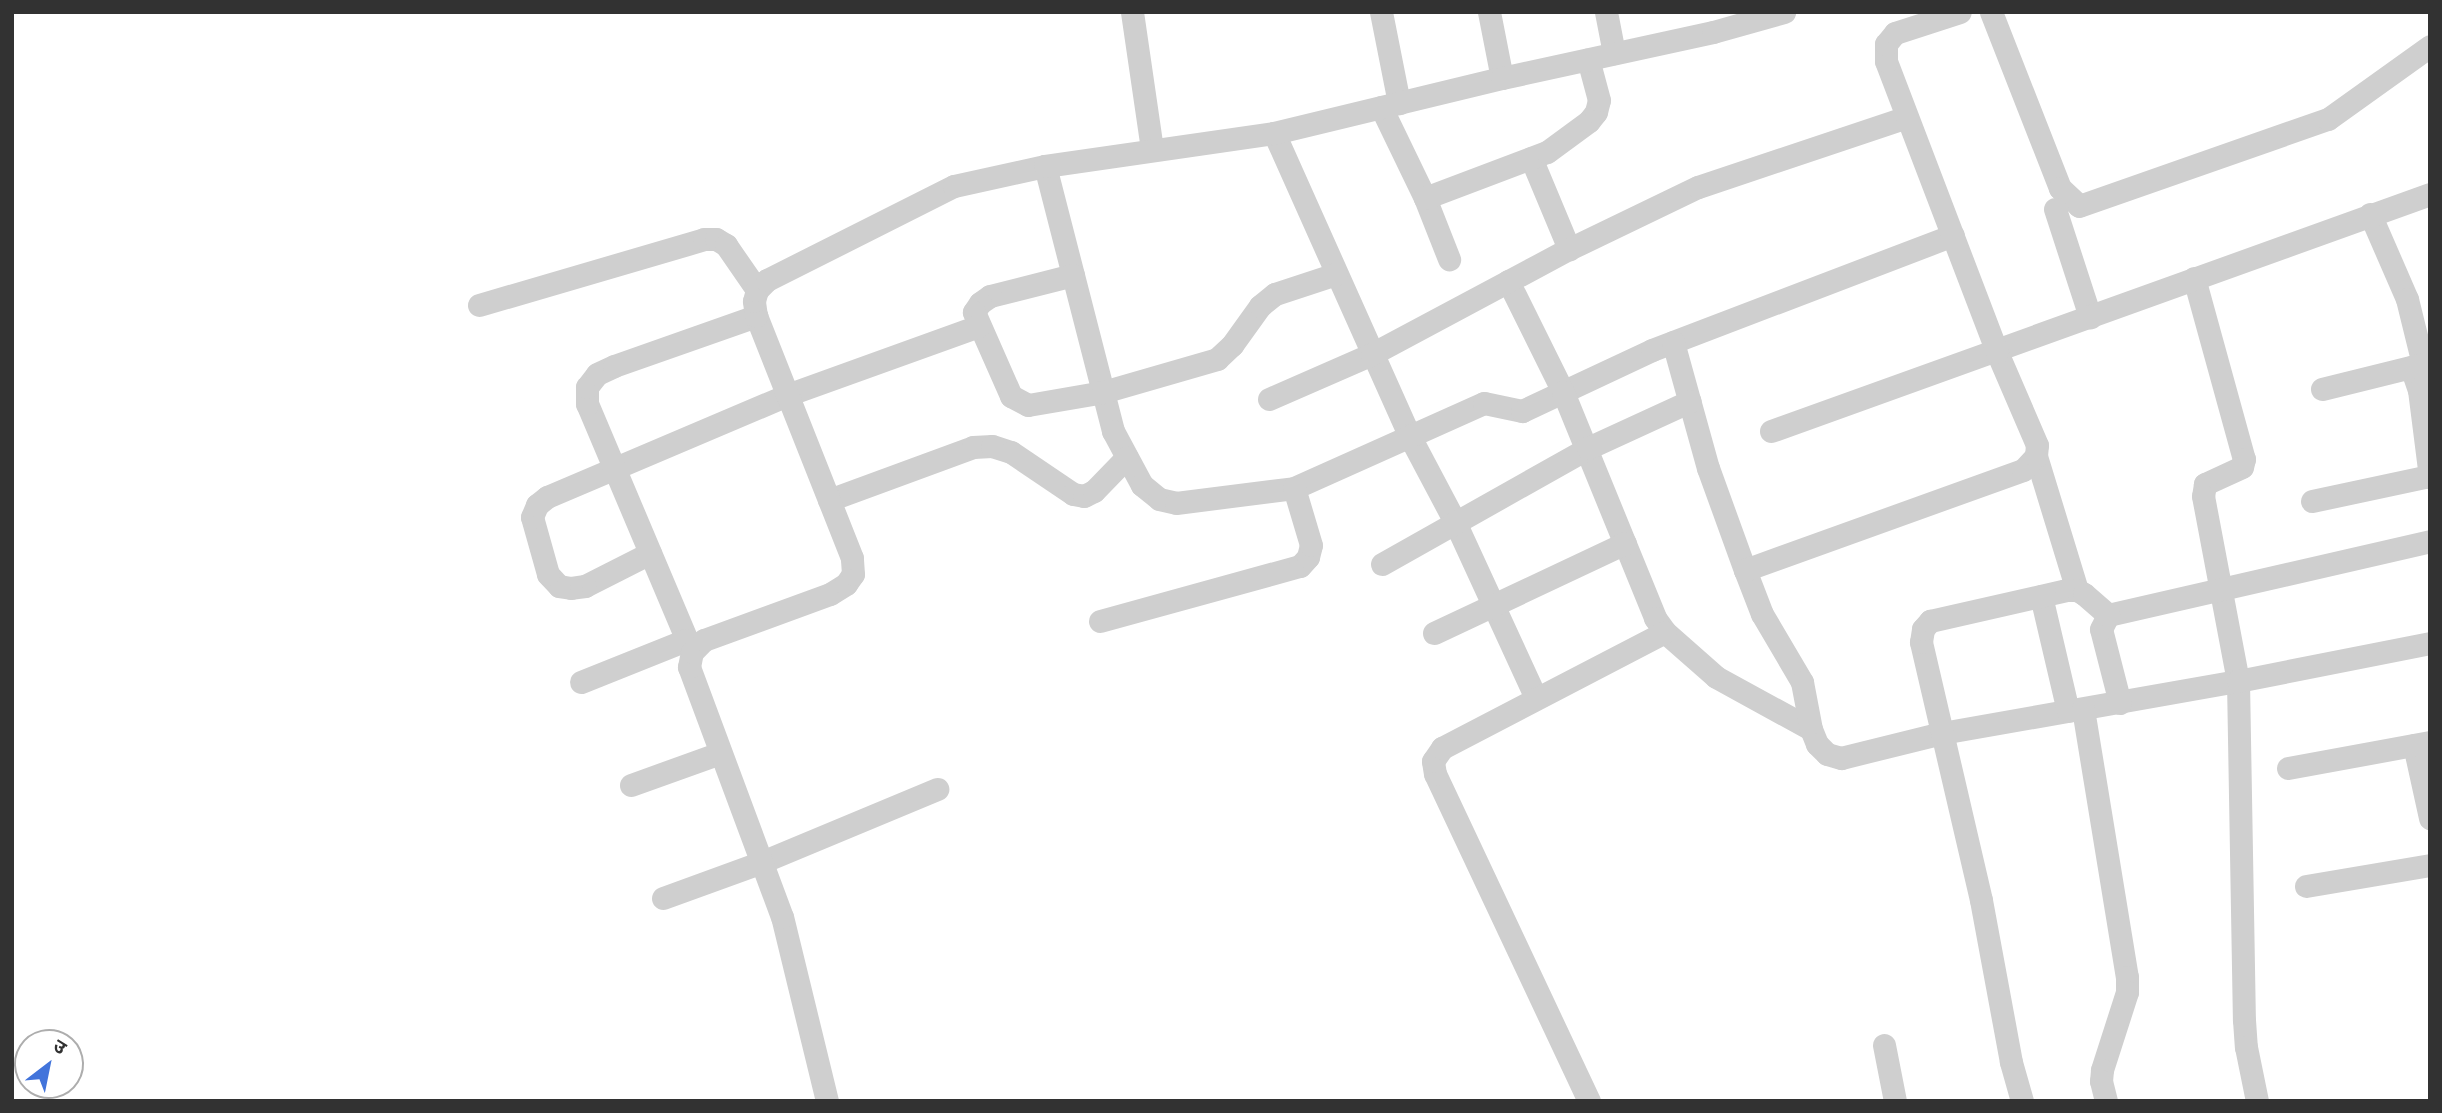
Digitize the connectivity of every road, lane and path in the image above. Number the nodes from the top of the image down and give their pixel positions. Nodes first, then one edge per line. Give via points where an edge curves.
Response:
1 (1132, 12) edge
2 (1381, 12) edge
3 (1489, 12) edge
4 (1606, 12) edge
5 (1784, 12) edge
6 (1960, 12) edge
7 (1991, 12) edge
8 (2430, 46) edge
9 (1614, 53) junction
10 (1588, 59) junction
11 (1502, 78) junction
12 (1390, 105) junction
13 (1907, 117) junction
14 (1274, 133) junction
15 (1152, 149) junction
16 (1531, 158) junction
17 (1045, 166) junction
18 (2430, 194) edge
19 (1425, 198) junction
20 (2055, 209) dead end
21 (2370, 214) junction
22 (1952, 235) junction
23 (1569, 249) junction
24 (1449, 259) dead end
25 (1336, 274) junction
26 (1073, 275) junction
27 (2194, 278) junction
28 (1508, 281) junction
29 (757, 290) junction
30 (479, 305) dead end
31 (756, 316) junction
32 (2090, 317) junction
33 (979, 326) junction
34 (1673, 342) junction
35 (1997, 352) junction
36 (1372, 354) junction
37 (2421, 369) edge
38 (2322, 389) dead end
39 (1563, 392) junction
40 (1103, 393) junction
41 (788, 395) junction
42 (1269, 399) dead end
43 (1690, 401) junction
44 (1771, 431) dead end
45 (1409, 435) junction
46 (1588, 448) junction
47 (2036, 456) junction
48 (1127, 457) junction
49 (613, 469) junction
50 (2430, 476) edge
51 (1294, 488) junction
52 (829, 500) junction
53 (2312, 501) dead end
54 (1455, 522) junction
55 (2430, 541) edge
56 (1626, 543) junction
57 (650, 553) junction
58 (1382, 564) dead end
59 (1745, 570) junction
60 (2077, 590) junction
61 (2221, 590) junction
62 (2041, 596) junction
63 (1494, 606) junction
64 (2108, 615) junction
65 (1100, 621) dead end
66 (1665, 632) junction
67 (1434, 633) dead end
68 (2430, 643) edge
69 (689, 646) junction
70 (2238, 681) junction
71 (581, 682) dead end
72 (1536, 698) junction
73 (2120, 703) junction
74 (2075, 710) junction
75 (1811, 729) junction
76 (1942, 733) junction
77 (2422, 744) edge
78 (720, 752) junction
79 (2288, 768) dead end
80 (631, 785) dead end
81 (937, 789) dead end
82 (2430, 818) edge
83 (762, 862) junction
84 (2430, 865) edge
85 (2306, 886) dead end
86 (663, 898) dead end
87 (1884, 1045) dead end
88 (827, 1101) edge
89 (1589, 1101) edge
90 (1895, 1101) edge
91 (2022, 1101) edge
92 (2106, 1101) edge
93 (2257, 1101) edge

1 - 15 street
2 - 12 street
3 - 11 street
4 - 9 street
5 - 9 street
6 - 13 street via 1895,33 1886,44 1886,61
7 - 8 street via 2060,188 2079,206 2328,119
9 - 10 street
10 - 11 street
10 - 16 street via 1599,100 1596,112 1547,152
11 - 12 street
12 - 14 street
12 - 19 street
13 - 22 street
13 - 23 street via 1718,178
14 - 15 street
14 - 25 street
15 - 17 street
16 - 19 street
16 - 23 street
17 - 26 street
17 - 29 street via 954,186 767,280
18 - 21 street
19 - 24 street
20 - 32 street
21 - 27 street
21 - 37 street via 2407,299
22 - 34 street
22 - 35 street
23 - 28 street
25 - 36 street
25 - 40 street via 1275,295 1260,306 1217,359
26 - 33 street via 990,296 974,312
26 - 40 street
27 - 32 street
27 - 61 street via 2244,459 2242,467 2205,484 2203,496
28 - 36 street
28 - 39 street
29 - 30 street via 726,245 705,239
29 - 31 street
31 - 41 street
31 - 49 street via 597,373 587,387 587,404
32 - 35 street
33 - 40 street via 1012,396 1028,405
33 - 41 street
34 - 39 street
34 - 43 street
35 - 44 street
35 - 47 street via 2037,445
36 - 42 street
36 - 45 street
37 - 38 street
37 - 50 street via 2419,390
39 - 45 street via 1522,411 1484,403
39 - 46 street
40 - 48 street via 1113,430
41 - 49 street
41 - 52 street
43 - 46 street
43 - 59 street via 1708,468
45 - 51 street
45 - 54 street
46 - 54 street
46 - 56 street
47 - 59 street via 2023,470
47 - 60 street
48 - 51 street via 1142,485 1159,499 1177,503
48 - 52 street via 1084,496 1073,494 1011,452 992,446 973,447
49 - 57 street
49 - 57 street via 537,505 532,517 534,532 548,575 559,586 572,589
50 - 53 street
51 - 65 street via 1311,545 1300,566
52 - 69 street via 852,558 853,574 846,584
54 - 58 street
54 - 63 street
55 - 61 street
56 - 63 street
56 - 66 street via 1655,618
57 - 69 street
59 - 75 street via 1762,614 1802,682
60 - 62 street
60 - 64 street
61 - 64 street
61 - 70 street
62 - 74 street
62 - 76 street via 1930,621 1923,629 1921,642
63 - 67 street
63 - 72 street
64 - 73 street via 2101,629
66 - 72 street
66 - 75 street via 1716,677
68 - 70 street
69 - 71 street
69 - 78 street via 689,667
70 - 73 street
70 - 93 street via 2244,1020
72 - 89 street via 1442,748 1433,761 1435,774
73 - 74 street
74 - 76 street
74 - 92 street via 2127,977 2127,992 2102,1070
75 - 76 street via 1827,754 1842,758
76 - 91 street
77 - 79 street
77 - 82 street
78 - 80 street
78 - 83 street
81 - 83 street
83 - 86 street
83 - 88 street via 791,946
84 - 85 street
87 - 90 street

